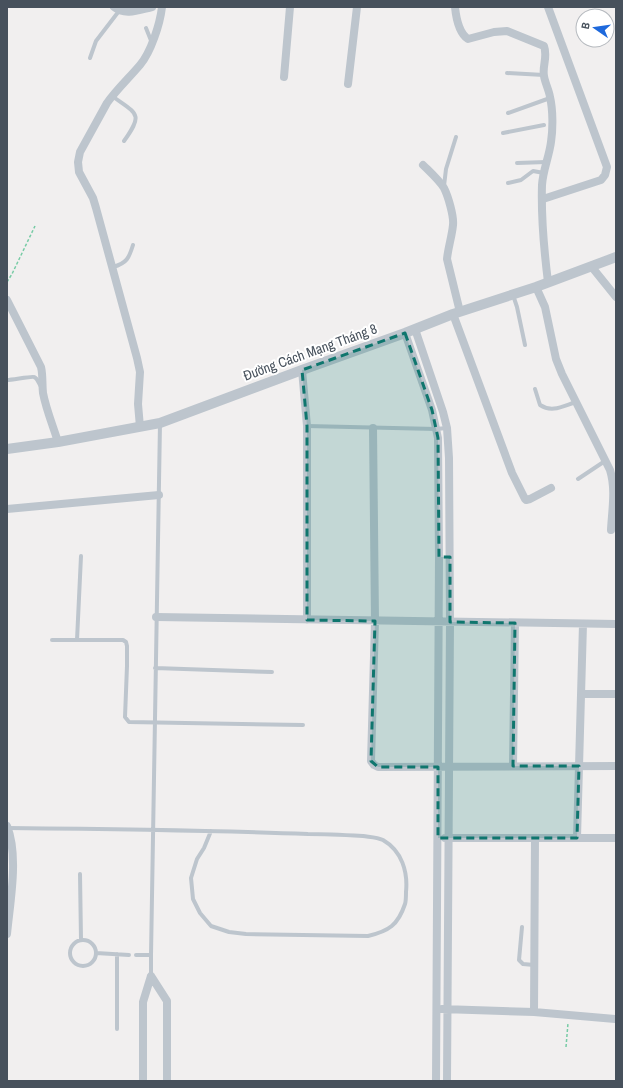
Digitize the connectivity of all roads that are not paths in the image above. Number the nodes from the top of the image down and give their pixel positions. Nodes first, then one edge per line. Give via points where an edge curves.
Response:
1 (152, 7) edge
2 (162, 7) edge
3 (290, 7) edge
4 (357, 7) edge
5 (455, 7) edge
6 (548, 7) edge
7 (116, 9) edge
8 (146, 28) dead end
9 (152, 43) junction
10 (90, 58) dead end
11 (507, 73) dead end
12 (544, 75) junction
13 (284, 77) dead end
14 (348, 84) dead end
15 (112, 96) junction
16 (550, 98) junction
17 (508, 113) dead end
18 (548, 124) junction
19 (503, 133) dead end
20 (456, 137) dead end
21 (124, 141) dead end
22 (546, 162) junction
23 (517, 163) dead end
24 (422, 165) dead end
25 (544, 173) junction
26 (508, 183) dead end
27 (444, 188) junction
28 (543, 198) junction
29 (133, 244) dead end
30 (616, 257) edge
31 (591, 266) junction
32 (113, 267) junction
33 (548, 282) junction
34 (536, 287) junction
35 (513, 295) junction
36 (616, 297) edge
37 (7, 300) edge
38 (457, 313) junction
39 (415, 329) junction
40 (405, 333) junction
41 (525, 345) dead end
42 (302, 370) junction
43 (7, 380) edge
44 (535, 389) dead end
45 (43, 391) junction
46 (576, 402) junction
47 (160, 423) junction
48 (307, 426) junction
49 (140, 427) junction
50 (373, 428) junction
51 (447, 428) junction
52 (436, 429) junction
53 (58, 442) junction
54 (7, 449) edge
55 (605, 461) junction
56 (578, 479) dead end
57 (551, 488) dead end
58 (159, 495) junction
59 (7, 509) edge
60 (611, 530) dead end
61 (81, 556) dead end
62 (439, 557) junction
63 (450, 557) junction
64 (156, 617) junction
65 (307, 620) junction
66 (375, 621) junction
67 (439, 622) junction
68 (450, 622) junction
69 (515, 623) junction
70 (583, 624) junction
71 (616, 624) edge
72 (52, 640) dead end
73 (77, 640) junction
74 (156, 668) junction
75 (272, 672) dead end
76 (582, 694) junction
77 (616, 694) edge
78 (155, 723) junction
79 (303, 725) dead end
80 (449, 766) junction
81 (513, 766) junction
82 (579, 766) junction
83 (616, 766) edge
84 (438, 767) junction
85 (8, 827) edge
86 (153, 830) junction
87 (211, 831) junction
88 (438, 838) junction
89 (448, 838) junction
90 (535, 838) junction
91 (577, 838) junction
92 (616, 838) edge
93 (10, 872) edge
94 (80, 874) dead end
95 (522, 928) dead end
96 (7, 934) edge
97 (81, 940) junction
98 (96, 953) junction
99 (117, 954) junction
100 (129, 955) dead end
101 (136, 955) dead end
102 (151, 955) junction
103 (534, 965) junction
104 (151, 976) junction
105 (437, 1009) junction
106 (447, 1009) junction
107 (534, 1012) junction
108 (615, 1019) dead end
109 (117, 1029) dead end
110 (436, 1080) edge
111 (447, 1080) edge
112 (143, 1081) edge
113 (168, 1081) edge

1 - 7 street via 127,12
2 - 9 street
3 - 13 street
4 - 14 street
5 - 12 street via 457,19 468,39 506,31 544,46
6 - 28 street via 607,167 601,180
7 - 10 lane via 96,41
8 - 9 lane
9 - 15 street via 141,64
11 - 12 lane
12 - 16 street
15 - 21 lane via 136,115 133,128
15 - 32 street via 80,152 78,162 79,172 96,208
16 - 17 lane
16 - 18 street
18 - 19 lane
18 - 22 street via 551,144
20 - 27 lane via 446,169
22 - 23 lane
22 - 25 street
24 - 27 street
25 - 26 lane via 533,171 521,180
25 - 28 street
27 - 38 street via 453,220 447,259
28 - 33 street
29 - 32 lane via 124,263
30 - 31 street, Đường Cách Mạng Tháng 8
31 - 33 street, Đường Cách Mạng Tháng 8
31 - 36 street
32 - 49 street via 140,372
33 - 34 street, Đường Cách Mạng Tháng 8
34 - 35 street, Đường Cách Mạng Tháng 8
34 - 46 street via 545,307 556,359
35 - 38 street, Đường Cách Mạng Tháng 8
35 - 41 lane
37 - 45 street via 41,367
38 - 39 street, Đường Cách Mạng Tháng 8
38 - 57 street via 512,473 525,500
39 - 40 street, Đường Cách Mạng Tháng 8
39 - 51 street
40 - 42 street, Đường Cách Mạng Tháng 8
40 - 52 street via 432,410
42 - 47 street, Đường Cách Mạng Tháng 8
42 - 48 street
43 - 45 lane via 34,377
44 - 46 lane via 540,404 548,409
45 - 53 street
46 - 55 street
47 - 49 street, Đường Cách Mạng Tháng 8
47 - 58 lane
48 - 50 lane
48 - 65 street
49 - 53 street, Đường Cách Mạng Tháng 8
50 - 52 lane
50 - 66 street
51 - 52 lane
51 - 63 street
52 - 62 street
53 - 54 street, Đường Cách Mạng Tháng 8
55 - 56 lane
55 - 60 street via 614,487
58 - 59 street
58 - 64 lane
61 - 73 lane
62 - 63 street
62 - 67 street
63 - 68 street
64 - 65 street
64 - 74 lane
65 - 66 street
66 - 67 street
66 - 84 street via 371,760 378,767
67 - 68 street
67 - 84 street
68 - 69 street
68 - 80 street
69 - 70 street
69 - 81 street
70 - 71 street
70 - 76 street
72 - 73 lane
73 - 78 lane via 126,642 128,666 125,717 129,722
74 - 75 lane
74 - 78 lane
76 - 77 street
76 - 82 street
78 - 79 lane
78 - 86 lane
80 - 81 street
80 - 84 street
80 - 89 street
81 - 82 street
82 - 83 street
82 - 91 street
84 - 88 street
85 - 86 lane
85 - 93 street via 13,850
86 - 87 lane
86 - 102 lane
87 - 87 lane via 382,839 394,848 405,867 405,903 392,927 368,936 246,934 211,926 193,899 191,878
88 - 89 street
88 - 105 street
89 - 90 street
89 - 106 street
90 - 91 street
90 - 103 street
91 - 92 street
93 - 96 street
94 - 97 lane
95 - 103 lane via 519,960 523,964
97 - 98 lane via 92,943
97 - 98 lane via 76,942 70,953 74,963 80,966 91,964
98 - 99 lane
99 - 100 lane
99 - 109 lane
101 - 102 lane
102 - 104 lane
103 - 107 street
104 - 112 street via 143,1002
104 - 113 street via 167,1001
105 - 106 street
105 - 110 street
106 - 107 street
106 - 111 street
107 - 108 street
110 - 111 street

